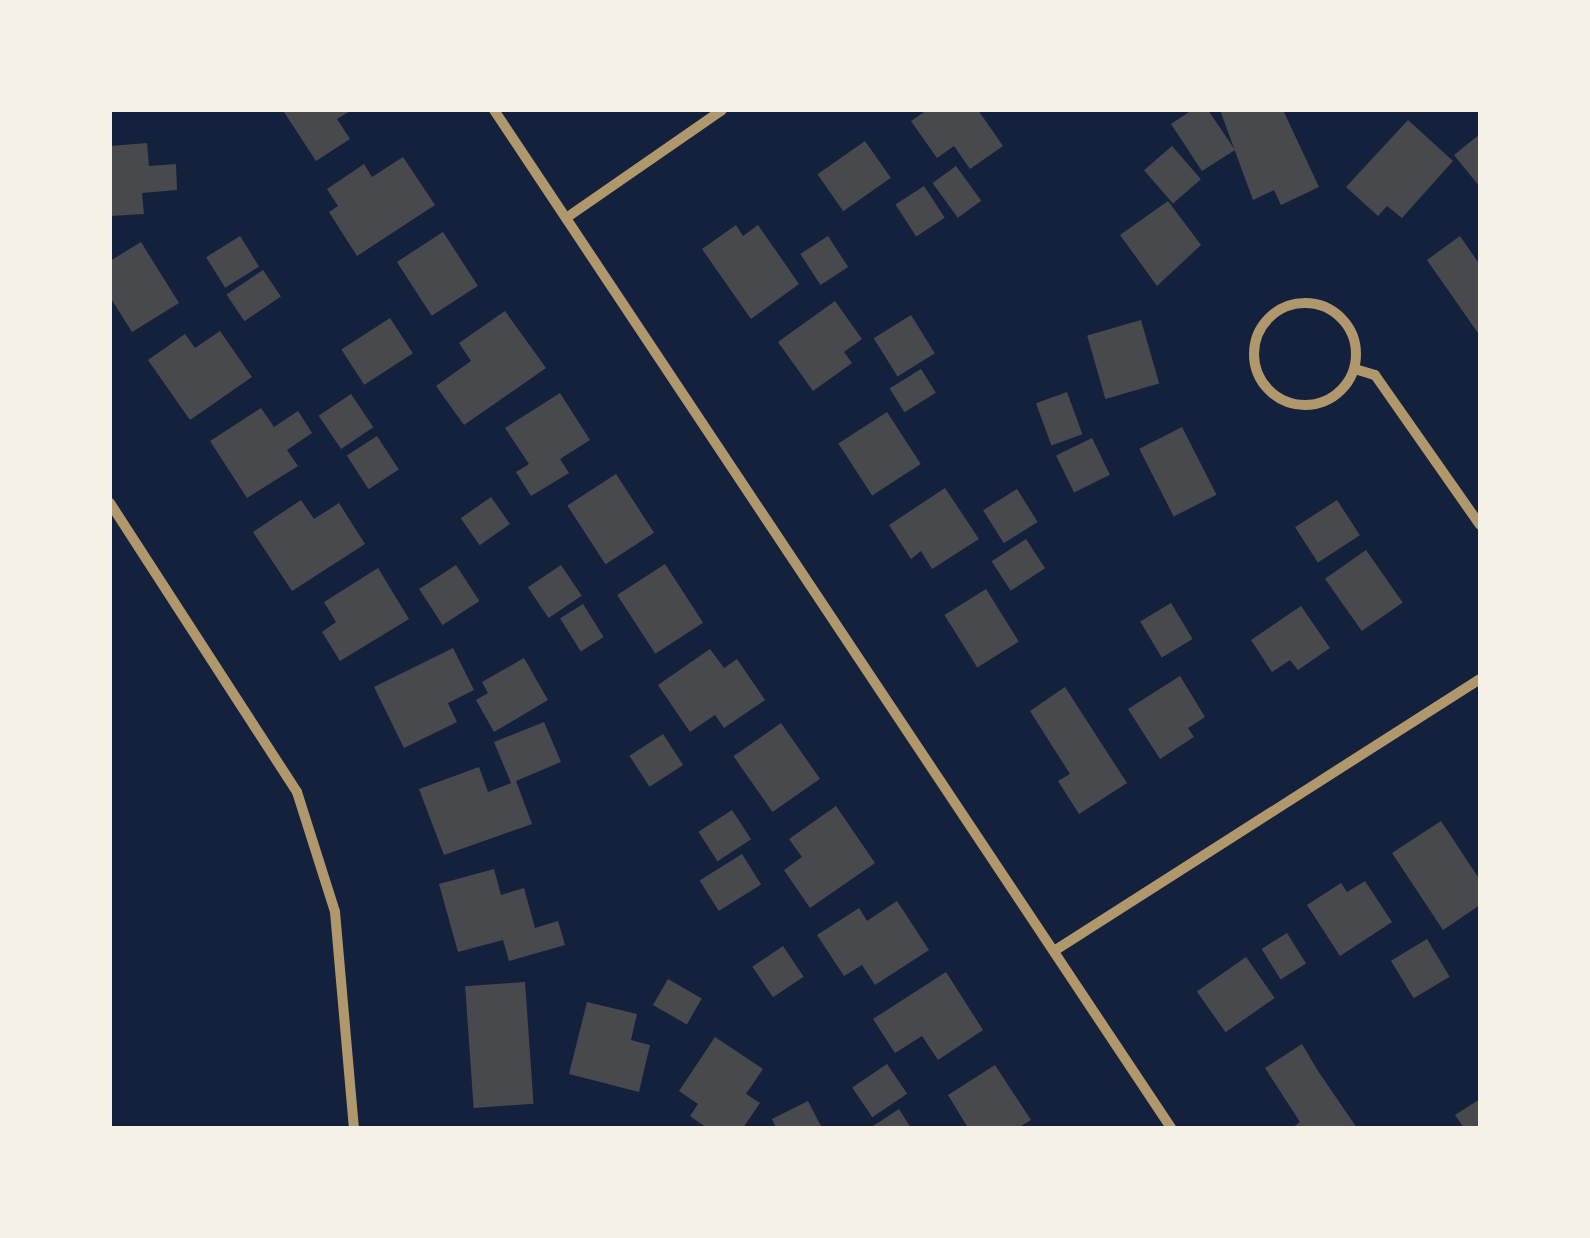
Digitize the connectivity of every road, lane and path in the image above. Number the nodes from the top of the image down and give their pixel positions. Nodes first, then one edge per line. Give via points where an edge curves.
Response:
1 (494, 110) edge
2 (722, 110) edge
3 (569, 216) junction
4 (1355, 369) junction
5 (110, 503) edge
6 (1480, 526) edge
7 (1480, 679) edge
8 (1054, 951) junction
9 (354, 1128) edge
10 (1171, 1128) edge

1 - 3 street
2 - 3 street
3 - 8 street
4 - 4 street via 1350,328 1316,304 1272,314 1255,340 1256,373 1286,403 1326,402
4 - 6 street via 1375,375
5 - 9 street via 298,792 334,912
7 - 8 street
8 - 10 street

